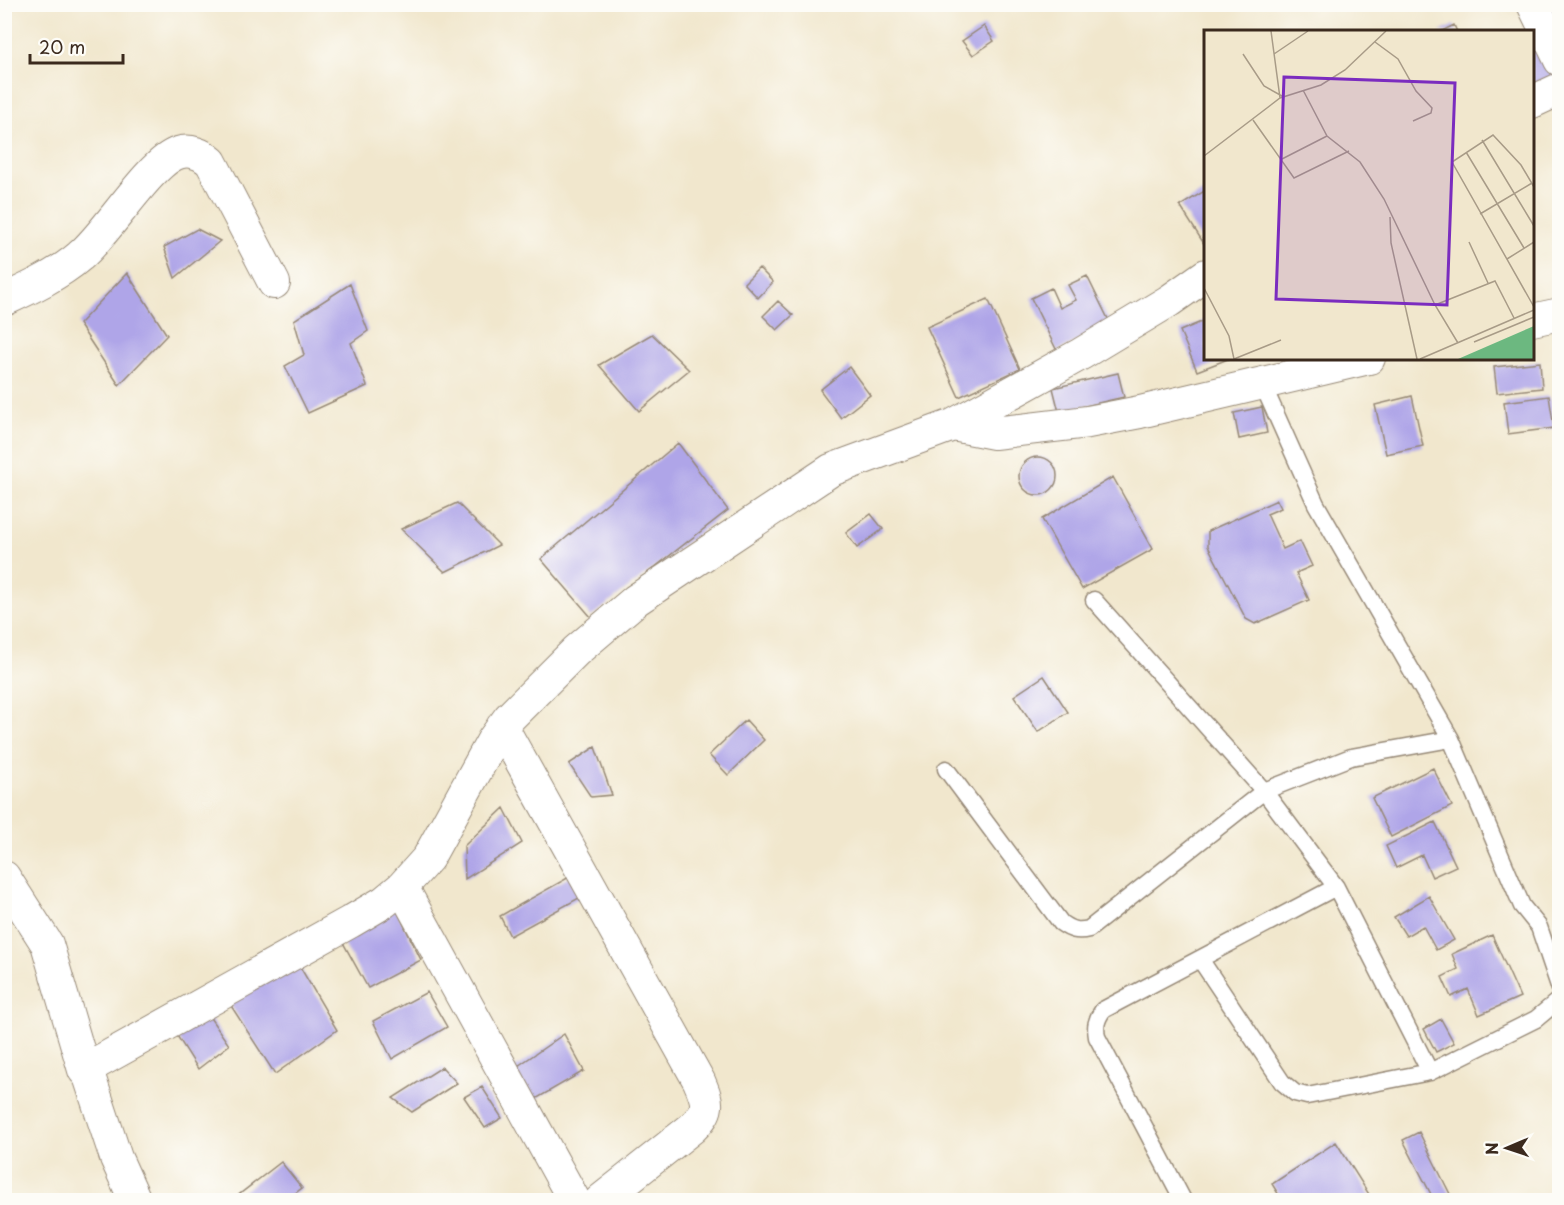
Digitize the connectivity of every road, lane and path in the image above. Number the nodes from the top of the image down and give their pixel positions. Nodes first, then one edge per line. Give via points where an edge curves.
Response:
1 (1533, 4) edge
2 (1560, 60) edge
3 (1560, 89) edge
4 (1534, 102) edge
5 (1204, 276) edge
6 (274, 283) dead end
7 (4, 300) edge
8 (1560, 314) edge
9 (1534, 320) edge
10 (1360, 360) edge
11 (1262, 383) junction
12 (954, 425) junction
13 (1094, 600) dead end
14 (502, 727) junction
15 (1451, 739) junction
16 (946, 769) dead end
17 (1264, 791) junction
18 (4, 878) edge
19 (402, 887) junction
20 (1336, 887) junction
21 (1200, 959) junction
22 (1560, 989) edge
23 (1560, 999) edge
24 (84, 1070) junction
25 (1430, 1072) junction
26 (135, 1200) edge
27 (574, 1200) edge
28 (601, 1200) edge
29 (1183, 1200) edge

1 - 2 street
3 - 4 street
5 - 12 street via 1081,354
6 - 7 street via 211,162 203,154 191,152 177,153 159,165 81,256
8 - 9 street
10 - 11 street
11 - 12 street via 1088,422 993,433
11 - 15 lane via 1316,504
12 - 14 street via 831,470 636,600 576,651
13 - 17 lane
14 - 19 street via 428,858
14 - 28 street via 706,1098 707,1109 692,1128
15 - 17 lane via 1351,758
15 - 22 lane via 1522,906 1539,927
16 - 17 lane via 1061,923 1082,931
17 - 20 lane
18 - 24 street via 47,944
19 - 24 street via 350,922
19 - 27 street
20 - 21 lane
20 - 25 lane
21 - 25 lane via 1282,1082 1295,1093 1318,1095
21 - 29 lane via 1103,1010 1095,1026 1097,1037
23 - 25 lane via 1536,1019
24 - 26 street

